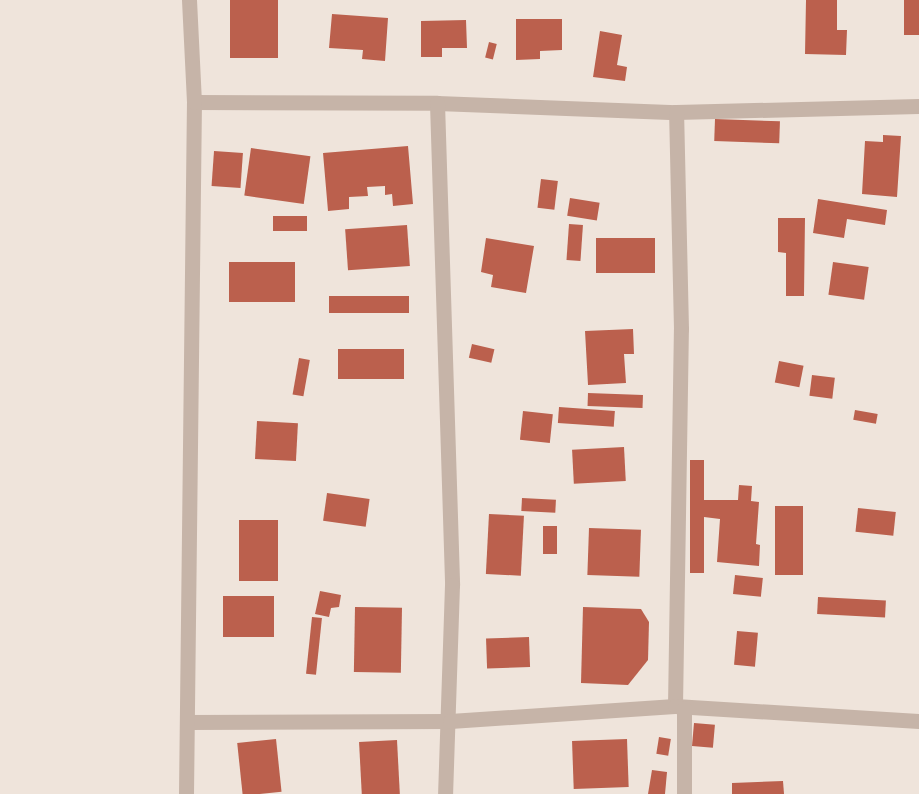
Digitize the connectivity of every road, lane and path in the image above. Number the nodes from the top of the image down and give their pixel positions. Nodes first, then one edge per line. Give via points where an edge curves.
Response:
1 (189, 0) edge
2 (194, 102) junction
3 (438, 103) junction
4 (919, 106) edge
5 (676, 112) junction
6 (680, 707) junction
7 (450, 720) junction
8 (919, 721) edge
9 (187, 722) junction
10 (186, 794) edge
11 (445, 794) edge
12 (684, 794) edge

1 - 2 street
2 - 3 street
2 - 9 street
3 - 5 street
3 - 7 street via 449,372
4 - 5 street
5 - 6 street via 681,329
6 - 7 street
6 - 8 street
6 - 12 street
7 - 9 street
7 - 11 street
9 - 10 street

